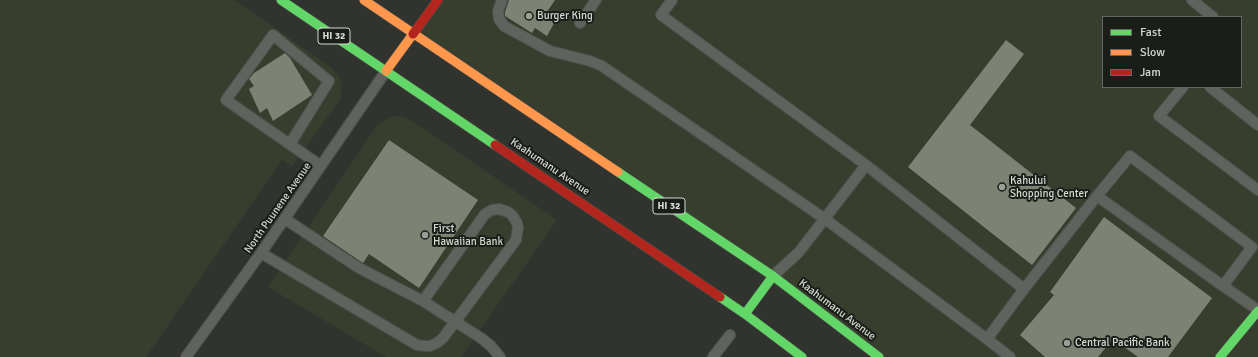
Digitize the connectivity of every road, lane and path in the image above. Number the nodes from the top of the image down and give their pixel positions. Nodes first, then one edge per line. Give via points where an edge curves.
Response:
1 (281, 0) edge
2 (364, 0) edge
3 (438, 0) edge
4 (502, 0) edge
5 (596, 0) edge
6 (672, 0) edge
7 (1192, 0) edge
8 (1212, 16) edge
9 (580, 23) dead end
10 (413, 34) junction
11 (386, 71) junction
12 (1181, 88) edge
13 (1211, 88) edge
14 (1258, 124) edge
15 (290, 144) junction
16 (866, 165) junction
17 (321, 166) junction
18 (1258, 190) edge
19 (1097, 196) junction
20 (285, 219) junction
21 (825, 219) junction
22 (1255, 244) edge
23 (261, 253) junction
24 (773, 276) junction
25 (1223, 286) junction
26 (1024, 288) junction
27 (423, 301) junction
28 (1258, 310) edge
29 (745, 314) junction
30 (455, 322) junction
31 (730, 335) dead end
32 (987, 339) junction
33 (186, 357) edge
34 (500, 357) edge
35 (713, 357) edge
36 (802, 357) edge
37 (879, 357) edge
38 (1010, 357) edge
39 (1220, 357) edge

1 - 11 main road, Kaahumanu Avenue / HI 32
2 - 10 main road, Kaahumanu Avenue / HI 32
3 - 10 main road
4 - 21 lane via 498,11 499,19 504,26 550,51 602,66
5 - 9 lane
6 - 16 lane via 661,15
7 - 8 lane
10 - 11 main road
10 - 24 main road, Kaahumanu Avenue / HI 32
11 - 17 lane, North Puunene Avenue
11 - 29 main road, Kaahumanu Avenue / HI 32
12 - 18 lane via 1159,116
13 - 14 lane
15 - 15 lane via 226,100 273,35 329,81
15 - 17 lane
16 - 21 lane
16 - 26 lane
17 - 20 lane, North Puunene Avenue
19 - 22 lane via 1130,156
19 - 25 lane
19 - 26 lane
20 - 23 lane, North Puunene Avenue
20 - 27 lane via 359,268
21 - 24 lane via 798,252
21 - 32 lane
22 - 25 lane
23 - 30 lane via 417,345 437,343
23 - 33 lane, North Puunene Avenue
24 - 29 main road
24 - 37 main road, Kaahumanu Avenue / HI 32
25 - 28 lane
26 - 32 lane
27 - 30 lane
27 - 30 lane via 485,214 499,209 508,212 517,223 516,240
28 - 39 main road
29 - 36 main road, Kaahumanu Avenue / HI 32
30 - 34 lane via 481,338
31 - 35 lane
32 - 38 lane

